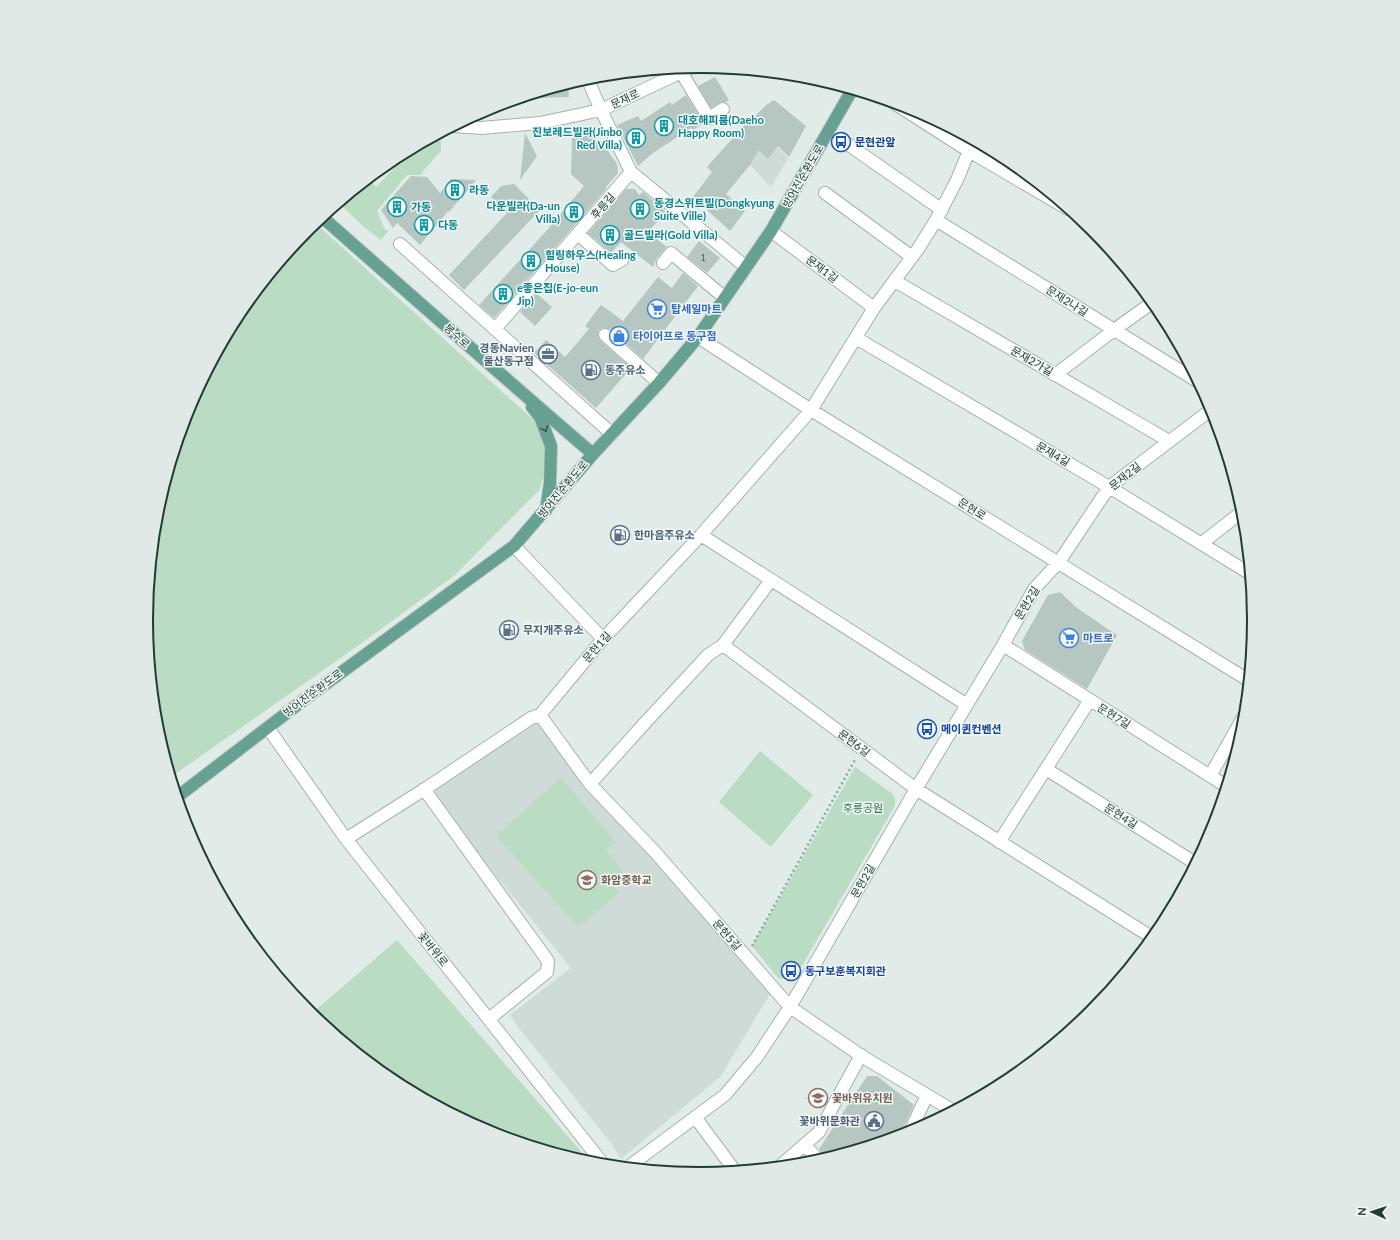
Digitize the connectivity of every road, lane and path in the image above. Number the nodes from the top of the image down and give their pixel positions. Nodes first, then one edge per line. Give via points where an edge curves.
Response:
1 (688, 73) edge
2 (676, 74) edge
3 (590, 85) edge
4 (850, 94) edge
5 (723, 109) dead end
6 (601, 110) junction
7 (936, 126) edge
8 (463, 127) edge
9 (849, 145) dead end
10 (971, 146) edge
11 (632, 172) junction
12 (1021, 178) edge
13 (826, 193) dead end
14 (939, 215) junction
15 (326, 221) edge
16 (771, 231) junction
17 (578, 234) junction
18 (400, 244) dead end
19 (912, 257) junction
20 (622, 260) dead end
21 (663, 263) dead end
22 (746, 267) junction
23 (895, 281) junction
24 (725, 298) junction
25 (1147, 305) edge
26 (874, 308) junction
27 (494, 329) junction
28 (1114, 330) junction
29 (605, 335) dead end
30 (698, 337) junction
31 (856, 338) junction
32 (1056, 375) junction
33 (1190, 377) edge
34 (659, 383) junction
35 (515, 386) junction
36 (810, 410) junction
37 (1206, 413) edge
38 (612, 434) junction
39 (1169, 441) junction
40 (594, 454) junction
41 (1109, 487) junction
42 (546, 510) junction
43 (1237, 516) edge
44 (701, 535) junction
45 (1202, 543) junction
46 (514, 546) junction
47 (1059, 562) junction
48 (1244, 569) edge
49 (771, 580) junction
50 (603, 639) junction
51 (723, 645) junction
52 (1002, 646) junction
53 (1244, 677) edge
54 (1090, 700) junction
55 (967, 705) junction
56 (540, 715) junction
57 (268, 728) junction
58 (1235, 732) edge
59 (862, 749) junction
60 (1046, 769) junction
61 (1210, 776) junction
62 (1222, 783) edge
63 (590, 784) junction
64 (424, 789) junction
65 (916, 789) junction
66 (182, 794) edge
67 (346, 839) junction
68 (999, 842) junction
69 (1192, 861) edge
70 (1147, 935) edge
71 (746, 957) junction
72 (790, 1007) junction
73 (489, 1019) junction
74 (861, 1055) junction
75 (927, 1095) junction
76 (948, 1108) edge
77 (694, 1118) junction
78 (914, 1123) edge
79 (806, 1144) junction
80 (814, 1154) edge
81 (598, 1157) edge
82 (788, 1159) edge
83 (634, 1163) edge
84 (732, 1166) edge

1 - 5 street via 709,118
2 - 6 street, 문재로
3 - 6 street, 문재로
4 - 16 main road, 방어진순환도로
6 - 8 street, 문재로 via 540,123 482,128
6 - 11 street
7 - 10 street
9 - 14 street
10 - 12 street
10 - 14 street
11 - 17 street, 후릉길
11 - 22 street
13 - 19 street
14 - 19 street
14 - 28 street, 문재2나길
15 - 35 main road, 봉수로
16 - 22 main road, 방어진순환도로
16 - 26 street, 문재1길
17 - 20 street via 613,266
17 - 27 street, 후릉길
18 - 27 street
19 - 23 street
21 - 24 street via 671,252
22 - 24 main road, 방어진순환도로
23 - 26 street
23 - 32 street, 문재2가길
24 - 30 main road, 방어진순환도로
25 - 28 street
26 - 31 street
27 - 38 street
28 - 32 street
28 - 33 street, 문재2나길
29 - 34 street
30 - 34 main road, 방어진순환도로
30 - 36 street, 문현로
31 - 36 street
31 - 41 street, 문재4길
32 - 39 street, 문재2가길
34 - 38 main road, 방어진순환도로
35 - 40 main road, 봉수로
35 -> 42 main road via 540,417 551,446
36 - 44 street, 문현1길
36 - 47 street, 문현로
37 - 39 street, 문재2길
38 - 40 main road, 방어진순환도로
39 - 41 street, 문재2길
40 - 42 main road, 방어진순환도로
41 - 45 street, 문재4길
41 - 47 street, 문재2길
42 - 46 main road, 방어진순환도로
43 - 45 street
44 - 49 street
44 - 50 street, 문현1길
45 - 48 street, 문재4길
46 - 50 street
46 - 57 main road, 방어진순환도로
47 - 52 street, 문현2길 via 1034,589
47 - 53 street, 문현로
49 - 51 street
49 - 55 street
50 - 56 street, 문현1길
51 - 59 street, 문현6길
51 - 63 street via 708,655
52 - 54 street, 문현7길
52 - 55 street, 문현2길
54 - 60 street
54 - 61 street, 문현7길
55 - 65 street, 문현2길
56 - 63 street, 문현5길
56 - 64 street, 문현1길 via 531,718
57 - 66 main road, 방어진순환도로
57 - 67 street, 꽃바위로
58 - 61 street
59 - 65 street, 문현6길
59 - 71 path
60 - 68 street
60 - 69 street, 문현4길
61 - 62 street, 문현7길
63 - 71 street, 문현5길 via 655,852
64 - 67 street, 문현1길
64 - 73 street via 548,961 547,972
65 - 68 street, 문현6길
65 - 72 street, 문현2길
67 - 73 street, 꽃바위로
68 - 70 street, 문현6길
71 - 72 street, 문현5길
72 - 74 street, 문현5길
72 - 77 street, 문현2길 via 757,1057 725,1095
73 - 81 street, 꽃바위로
74 - 75 street, 문현5길
74 - 79 street via 819,1132
75 - 76 street, 문현5길
75 - 78 street
77 - 83 street, 문현2길
77 - 84 street
79 - 80 street
79 - 82 street

